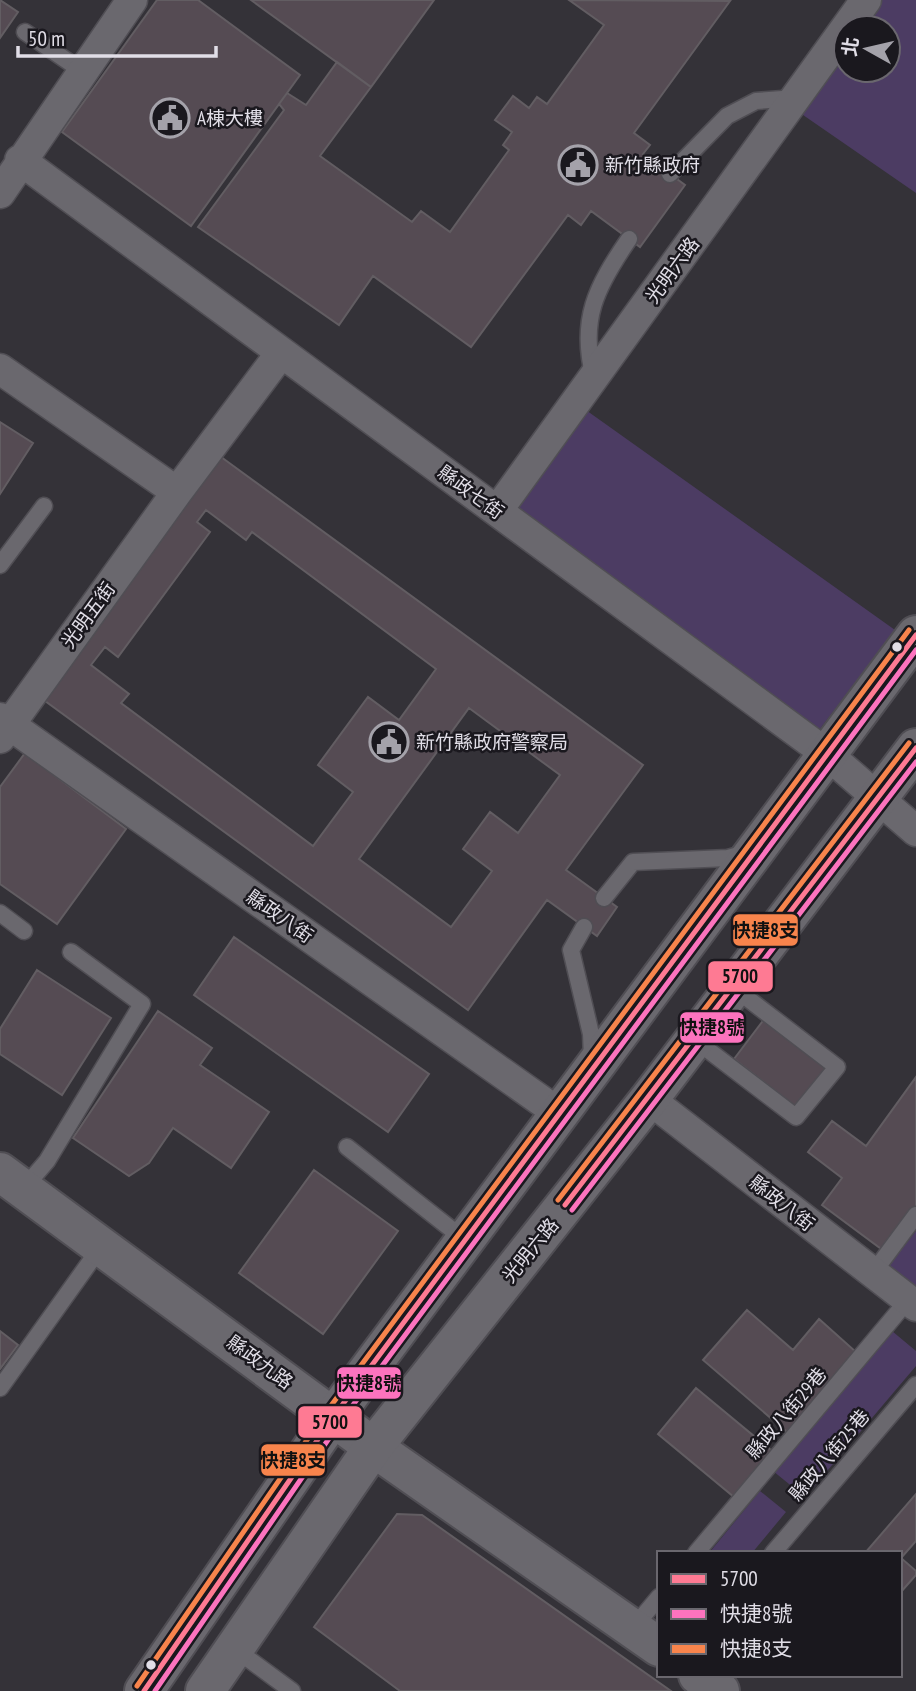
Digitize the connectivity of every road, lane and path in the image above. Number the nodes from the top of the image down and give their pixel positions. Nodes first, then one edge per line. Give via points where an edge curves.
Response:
1 (132, 0) edge
2 (866, 0) edge
3 (25, 32) dead end
4 (82, 71) junction
5 (796, 98) junction
6 (20, 160) junction
7 (670, 174) dead end
8 (0, 193) edge
9 (629, 239) dead end
10 (281, 353) junction
11 (0, 369) edge
12 (594, 379) junction
13 (177, 492) junction
14 (44, 506) dead end
15 (497, 511) junction
16 (0, 565) edge
17 (916, 635) edge
18 (3, 727) edge
19 (916, 748) edge
20 (827, 754) junction
21 (879, 799) junction
22 (916, 831) edge
23 (755, 851) junction
24 (604, 898) dead end
25 (0, 913) edge
26 (584, 927) dead end
27 (24, 931) dead end
28 (71, 952) dead end
29 (734, 988) junction
30 (695, 1040) junction
31 (592, 1071) junction
32 (649, 1099) junction
33 (559, 1114) junction
34 (347, 1147) dead end
35 (12, 1180) edge
36 (916, 1215) edge
37 (466, 1240) junction
38 (100, 1248) junction
39 (873, 1273) junction
40 (912, 1303) edge
41 (916, 1385) edge
42 (0, 1388) edge
43 (334, 1416) junction
44 (374, 1446) junction
45 (698, 1551) edge
46 (775, 1551) edge
47 (657, 1603) edge
48 (646, 1637) edge
49 (234, 1648) junction
50 (701, 1677) edge
51 (144, 1691) edge
52 (205, 1691) edge
53 (292, 1691) edge
54 (720, 1691) edge

1 - 4 street
2 - 5 street, 光明六路
3 - 4 lane
4 - 6 street
5 - 7 lane via 756,101 727,116
5 - 12 street, 光明六路
6 - 8 street
6 - 10 street, 縣政七街
9 - 12 lane via 603,277 587,325 586,349
10 - 13 street, 光明五街
10 - 15 street, 縣政七街
11 - 13 street
12 - 15 street, 光明六路
13 - 18 street, 光明五街
14 - 16 lane
15 - 20 street, 縣政七街
17 - 20 main road
18 - 33 street, 縣政八街
19 - 21 main road, 光明六路
20 - 21 street, 縣政七街
20 - 23 main road
21 - 22 street, 縣政七街
21 - 29 main road, 光明六路
23 - 24 lane via 728,858 633,862
23 - 31 main road
25 - 27 lane
26 - 31 lane via 571,950 591,1034
28 - 35 lane via 142,1004 47,1161
29 - 30 main road, 光明六路
29 - 30 lane via 837,1067 796,1117
30 - 32 main road, 光明六路
31 - 33 main road
32 - 39 street, 縣政八街
32 - 44 main road, 光明六路
33 - 37 main road
34 - 37 lane
35 - 38 main road, 縣政九路
36 - 39 lane
37 - 43 main road
38 - 42 lane
38 - 43 main road, 縣政九路
39 - 40 street, 縣政八街
40 - 45 lane, 縣政八街29巷
41 - 46 lane, 縣政八街25巷
43 - 44 main road, 縣政九路
43 - 51 main road
44 - 48 main road, 縣政九路
44 - 49 main road, 光明六路
47 - 48 lane
49 - 52 main road, 光明六路
49 - 53 lane
50 - 54 main road

